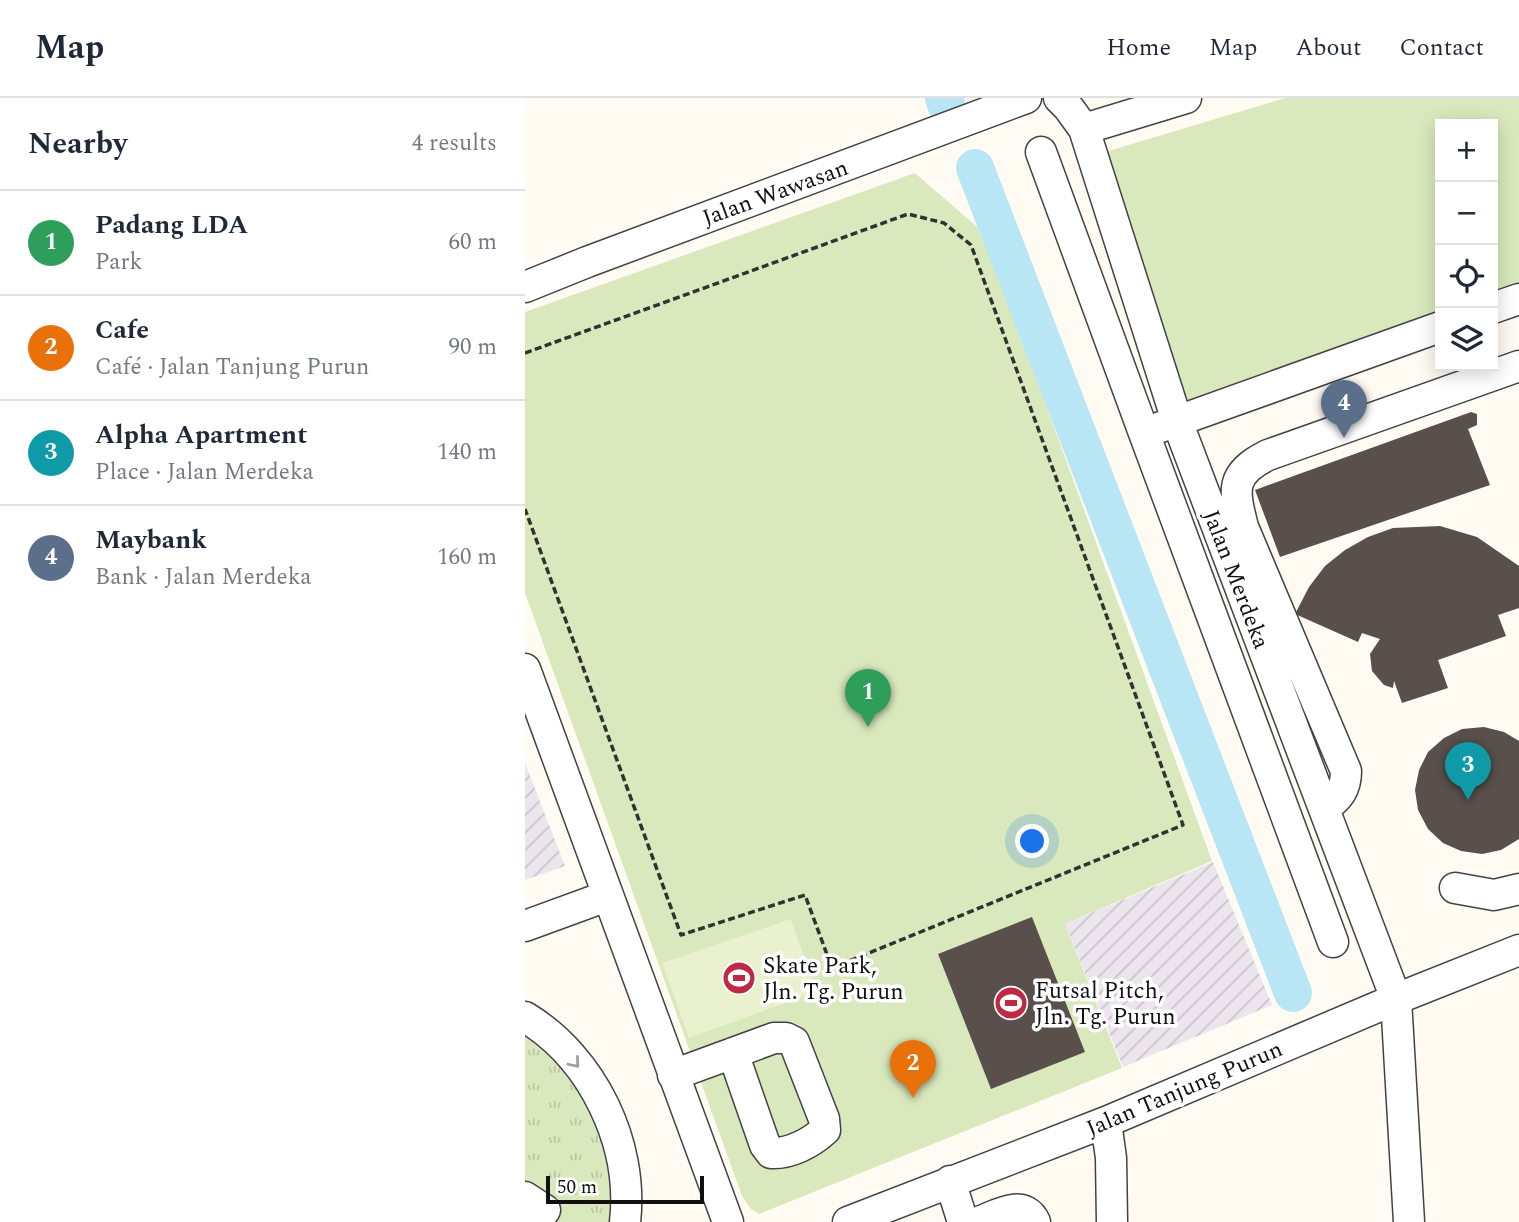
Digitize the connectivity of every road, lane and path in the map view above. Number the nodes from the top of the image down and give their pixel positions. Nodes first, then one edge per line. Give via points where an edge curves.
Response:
1 (1026, 98) edge
2 (1186, 98) edge
3 (1071, 108) edge
4 (1041, 152) dead end
5 (525, 287) edge
6 (1435, 329) edge
7 (525, 353) edge
8 (1519, 366) edge
9 (1177, 421) junction
10 (1144, 433) junction
11 (525, 509) edge
12 (1247, 570) junction
13 (525, 669) edge
14 (1321, 714) junction
15 (1293, 727) junction
16 (1324, 808) junction
17 (1455, 888) dead end
18 (1519, 889) edge
19 (607, 896) junction
20 (525, 926) edge
21 (1333, 942) dead end
22 (1519, 950) edge
23 (1397, 999) junction
24 (525, 1017) edge
25 (733, 1053) dead end
26 (673, 1075) junction
27 (1106, 1122) junction
28 (950, 1181) junction
29 (525, 1198) edge
30 (537, 1222) edge
31 (625, 1222) edge
32 (728, 1222) edge
33 (848, 1222) edge
34 (963, 1222) edge
35 (979, 1222) edge
36 (1035, 1222) edge
37 (1112, 1222) edge
38 (1409, 1222) edge

1 - 5 street, Jalan Wawasan
2 - 3 street
3 - 9 street, Jalan Merdeka
4 - 10 street
6 - 9 street
7 - 11 path via 908,214 944,223 971,245 1183,825 832,968 805,895 681,935
8 - 12 street via 1268,456 1246,468 1237,479 1236,496
9 - 10 street
9 - 12 street, Jalan Merdeka
10 - 21 street
12 - 14 street
12 - 15 street, Jalan Merdeka
13 - 19 street
14 - 15 street
14 - 16 street via 1346,771 1346,784 1337,799
15 - 16 street, Jalan Merdeka
16 - 23 street, Jalan Merdeka
17 - 18 street via 1494,895
19 - 20 street
19 - 26 street
22 - 23 street, Jalan Tanjung Purun
23 - 27 street, Jalan Tanjung Purun
23 - 38 street, Jalan Merdeka
24 -> 31 street via 576,1062 597,1092 618,1137 628,1197
25 - 26 street
26 - 32 street
27 - 28 street, Jalan Tanjung Purun
27 - 37 street
28 - 33 street, Jalan Tanjung Purun
28 - 34 street
29 - 30 street via 545,1210
35 - 36 street via 1021,1209

